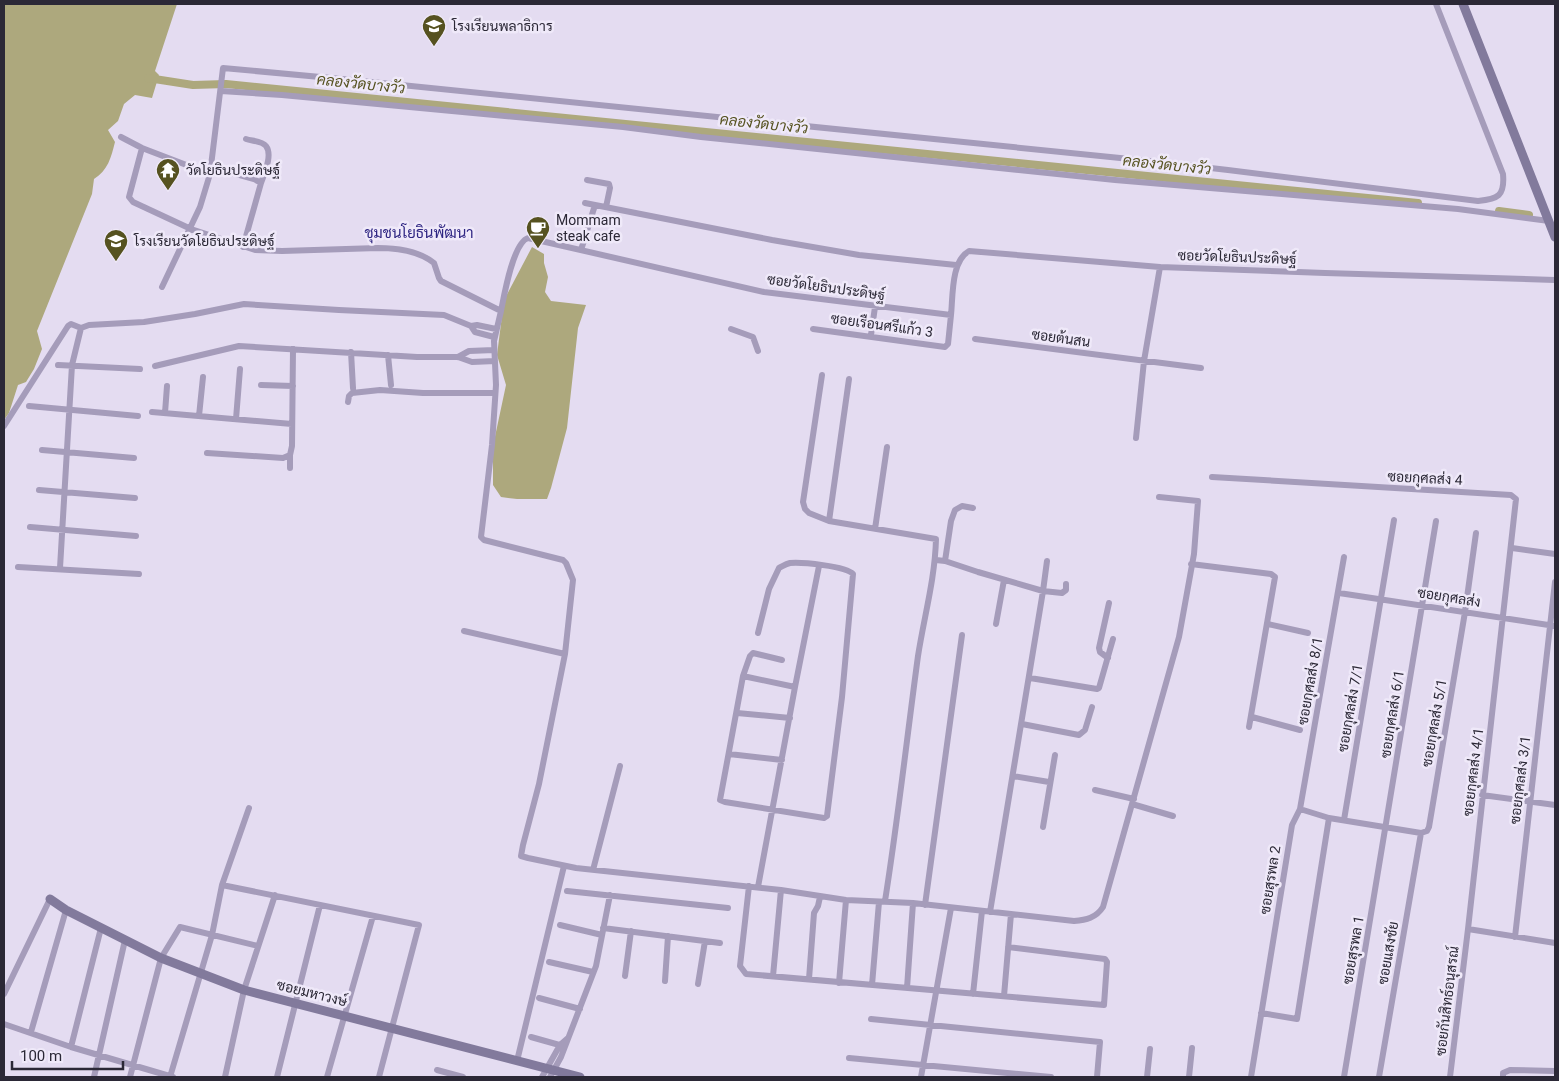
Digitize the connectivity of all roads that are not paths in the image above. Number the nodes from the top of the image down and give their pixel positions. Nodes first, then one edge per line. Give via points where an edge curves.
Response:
1 (1436, 4) edge
2 (1464, 4) edge
3 (221, 88) junction
4 (121, 137) dead end
5 (246, 139) dead end
6 (142, 148) junction
7 (210, 170) junction
8 (586, 180) dead end
9 (261, 183) junction
10 (585, 202) dead end
11 (594, 204) junction
12 (606, 207) junction
13 (1549, 221) junction
14 (191, 228) junction
15 (1555, 237) edge
16 (243, 247) junction
17 (581, 250) junction
18 (956, 265) junction
19 (1160, 267) junction
20 (1555, 280) edge
21 (162, 287) dead end
22 (876, 307) junction
23 (500, 311) junction
24 (951, 315) junction
25 (471, 326) junction
26 (81, 328) junction
27 (496, 329) junction
28 (732, 329) dead end
29 (813, 329) dead end
30 (871, 336) junction
31 (494, 337) junction
32 (975, 339) dead end
33 (294, 349) junction
34 (494, 350) junction
35 (758, 351) dead end
36 (351, 352) junction
37 (388, 354) junction
38 (458, 357) junction
39 (495, 360) junction
40 (1144, 361) junction
41 (58, 365) dead end
42 (72, 365) junction
43 (155, 366) dead end
44 (1201, 368) dead end
45 (140, 369) dead end
46 (240, 369) dead end
47 (822, 375) dead end
48 (203, 378) dead end
49 (849, 379) dead end
50 (261, 385) dead end
51 (391, 385) dead end
52 (167, 386) dead end
53 (293, 386) junction
54 (353, 388) dead end
55 (495, 393) junction
56 (348, 402) dead end
57 (29, 406) dead end
58 (69, 409) junction
59 (152, 412) dead end
60 (165, 413) junction
61 (138, 416) dead end
62 (199, 416) junction
63 (236, 419) junction
64 (292, 424) junction
65 (4, 426) edge
66 (1136, 438) dead end
67 (887, 447) dead end
68 (42, 450) dead end
69 (66, 453) junction
70 (207, 453) dead end
71 (290, 454) junction
72 (134, 458) dead end
73 (290, 468) dead end
74 (1212, 477) dead end
75 (39, 490) dead end
76 (64, 492) junction
77 (1159, 497) dead end
78 (135, 498) dead end
79 (973, 508) dead end
80 (1394, 520) dead end
81 (829, 521) junction
82 (1436, 521) dead end
83 (30, 527) dead end
84 (62, 529) junction
85 (875, 529) junction
86 (1476, 533) dead end
87 (136, 536) dead end
88 (1512, 548) junction
89 (1555, 554) edge
90 (1344, 557) dead end
91 (936, 560) junction
92 (945, 561) junction
93 (1047, 561) dead end
94 (1191, 564) junction
95 (818, 566) junction
96 (18, 567) dead end
97 (60, 568) junction
98 (140, 574) dead end
99 (1004, 580) junction
100 (1555, 582) edge
101 (1066, 584) dead end
102 (1043, 590) junction
103 (1339, 593) junction
104 (1381, 600) junction
105 (1109, 603) dead end
106 (1423, 606) junction
107 (1465, 612) junction
108 (1504, 618) junction
109 (996, 624) dead end
110 (1268, 624) junction
111 (1553, 626) edge
112 (464, 631) dead end
113 (758, 633) dead end
114 (1308, 633) dead end
115 (962, 635) dead end
116 (1113, 639) dead end
117 (565, 654) junction
118 (1108, 658) junction
119 (782, 660) dead end
120 (743, 676) junction
121 (1030, 678) junction
122 (795, 687) junction
123 (1092, 707) dead end
124 (737, 713) junction
125 (1252, 717) junction
126 (790, 718) junction
127 (1022, 724) junction
128 (1249, 727) dead end
129 (1300, 730) dead end
130 (729, 754) junction
131 (1055, 755) dead end
132 (782, 760) junction
133 (620, 766) dead end
134 (1013, 776) junction
135 (1050, 782) junction
136 (1095, 790) dead end
137 (1482, 795) junction
138 (1133, 802) junction
139 (1530, 802) junction
140 (1555, 805) edge
141 (249, 808) dead end
142 (772, 810) junction
143 (1300, 810) junction
144 (1174, 816) dead end
145 (1329, 818) junction
146 (1344, 820) junction
147 (1386, 826) junction
148 (1044, 827) dead end
149 (1421, 833) junction
150 (564, 866) junction
151 (593, 870) junction
152 (222, 885) junction
153 (749, 886) junction
154 (758, 887) junction
155 (781, 890) junction
156 (567, 891) dead end
157 (610, 895) junction
158 (275, 896) junction
159 (820, 896) junction
160 (50, 899) joint
161 (846, 900) junction
162 (882, 901) junction
163 (913, 903) junction
164 (320, 905) junction
165 (925, 905) junction
166 (728, 908) dead end
167 (951, 908) junction
168 (66, 910) junction
169 (982, 912) junction
170 (990, 912) junction
171 (1011, 914) junction
172 (373, 916) junction
173 (560, 925) dead end
174 (100, 928) junction
175 (1468, 929) junction
176 (603, 931) junction
177 (631, 931) junction
178 (212, 935) junction
179 (668, 936) junction
180 (1515, 937) junction
181 (124, 940) junction
182 (705, 941) junction
183 (720, 943) dead end
184 (1555, 943) edge
185 (258, 946) junction
186 (1008, 948) junction
187 (161, 958) junction
188 (549, 962) dead end
189 (593, 972) junction
190 (200, 973) junction
191 (625, 976) dead end
192 (773, 976) junction
193 (809, 979) junction
194 (665, 981) dead end
195 (839, 983) junction
196 (698, 984) dead end
197 (872, 985) junction
198 (907, 988) junction
199 (244, 990) junction
200 (938, 991) junction
201 (4, 994) edge
202 (974, 994) junction
203 (1004, 996) junction
204 (539, 998) dead end
205 (296, 1003) junction
206 (580, 1009) junction
207 (1261, 1013) junction
208 (344, 1015) junction
209 (871, 1020) dead end
210 (4, 1024) edge
211 (931, 1026) junction
212 (392, 1029) junction
213 (31, 1032) junction
214 (530, 1037) dead end
215 (563, 1046) junction
216 (71, 1048) junction
217 (1192, 1048) dead end
218 (1150, 1050) dead end
219 (100, 1055) junction
220 (849, 1058) dead end
221 (517, 1061) junction
222 (133, 1064) junction
223 (924, 1066) junction
224 (437, 1070) dead end
225 (1555, 1071) edge
226 (550, 1072) edge
227 (94, 1077) edge
228 (130, 1077) edge
229 (171, 1077) edge
230 (225, 1077) edge
231 (277, 1077) edge
232 (327, 1077) edge
233 (379, 1077) edge
234 (462, 1077) edge
235 (542, 1077) edge
236 (580, 1077) edge
237 (921, 1077) edge
238 (1051, 1077) edge
239 (1098, 1077) edge
240 (1148, 1077) edge
241 (1189, 1077) edge
242 (1250, 1077) edge
243 (1344, 1077) edge
244 (1379, 1077) edge
245 (1450, 1077) edge
246 (1503, 1077) edge

1 - 3 street via 1503,174 1504,186 1500,195 1491,200 1478,201 1218,168 223,68
2 - 13 street
3 - 7 street
3 - 13 street via 1116,180 1458,209
4 - 6 street
5 - 9 street via 265,145 267,149
6 - 7 street
6 - 14 street via 129,197 133,202
7 - 9 street
7 - 14 street
8 - 12 street via 609,184
9 - 16 street
10 - 11 street
11 - 12 street
11 - 17 street
12 - 18 street via 859,255
13 - 15 street
14 - 16 street
14 - 21 street
16 - 23 street via 282,251 392,248 417,253 434,263 442,281
17 - 22 street, ซอยวัดโยธินประดิษฐ์ via 764,292
17 - 23 street, ซอยวัดโยธินประดิษฐ์ via 528,238 524,240 508,277
18 - 19 street, ซอยวัดโยธินประดิษฐ์ via 964,254 972,251
18 - 24 street
19 - 20 street, ซอยวัดโยธินประดิษฐ์
19 - 40 street
22 - 24 street, ซอยวัดโยธินประดิษฐ์
22 - 30 street
23 - 27 street
24 - 30 street, ซอยเรือนศรีแก้ว 3 via 946,346
25 - 26 street via 444,315 244,304 144,322
25 - 27 street
25 - 31 street via 475,332
26 - 42 street
26 - 65 street via 68,326
27 - 31 street
28 - 35 street via 753,337
29 - 30 street, ซอยเรือนศรีแก้ว 3
31 - 34 street
32 - 40 street, ซอยต้นสน
33 - 36 street
33 - 43 street via 239,346
33 - 53 street
34 - 38 street via 469,352
34 - 39 street
36 - 37 street
36 - 54 street
37 - 38 street
37 - 51 street
38 - 39 street via 472,362
39 - 55 street
40 - 44 street, ซอยต้นสน
40 - 66 street
41 - 42 street
42 - 45 street
42 - 58 street
46 - 63 street
47 - 81 street via 803,502 809,513
48 - 62 street
49 - 81 street
50 - 53 street
52 - 60 street
53 - 64 street
55 - 56 street via 380,390 352,392
55 - 117 street via 481,537 566,563 573,580
57 - 58 street
58 - 61 street
58 - 69 street
59 - 60 street
60 - 62 street
62 - 63 street
63 - 64 street
64 - 71 street
67 - 85 street
68 - 69 street
69 - 72 street
69 - 76 street
70 - 71 street via 283,458
71 - 73 street
74 - 88 street, ซอยกุศลส่ง 4 via 1511,495 1516,502
75 - 76 street
76 - 78 street
76 - 84 street
77 - 94 street via 1198,501
79 - 92 street via 962,506 955,510 950,521
80 - 104 street, ซอยกุศลส่ง 7/1
81 - 85 street
82 - 106 street, ซอยกุศลส่ง 6/1
83 - 84 street
84 - 87 street
84 - 97 street
85 - 91 street via 936,539
86 - 107 street, ซอยกุศลส่ง 5/1
88 - 89 street
88 - 108 street, ซอยกุศลส่ง 4
90 - 103 street, ซอยกุศลส่ง 8/1
91 - 92 street
91 - 162 street via 921,635 899,811
92 - 99 street
93 - 102 street
94 - 110 street via 1274,575 1276,580
94 - 138 street via 1179,637
95 - 113 street via 791,563 779,568 769,589
95 - 122 street
95 - 142 street via 848,570 854,576 827,816 820,818
96 - 97 street
97 - 98 street
99 - 102 street
99 - 109 street
100 - 111 street, ซอยกุศลส่ง 3/1
101 - 102 street via 1062,593
102 - 121 street
103 - 104 street, ซอยกุศลส่ง
103 - 143 street, ซอยกุศลส่ง 8/1
104 - 106 street, ซอยกุศลส่ง
104 - 146 street, ซอยกุศลส่ง 7/1
105 - 118 street via 1099,648
106 - 107 street, ซอยกุศลส่ง
106 - 147 street, ซอยกุศลส่ง 6/1
107 - 108 street, ซอยกุศลส่ง
107 - 149 street, ซอยกุศลส่ง 5/1 via 1429,827
108 - 111 street, ซอยกุศลส่ง
108 - 137 street, ซอยกุศลส่ง 4/1
110 - 114 street
110 - 125 street
111 - 139 street, ซอยกุศลส่ง 3/1
112 - 117 street
115 - 165 street
116 - 118 street
117 - 150 street via 521,856
118 - 121 street via 1097,689
119 - 120 street via 752,653
120 - 122 street
120 - 124 street
121 - 127 street
122 - 126 street
123 - 127 street via 1085,730 1079,735
124 - 126 street
124 - 130 street
125 - 128 street
125 - 129 street
126 - 132 street
127 - 134 street
130 - 132 street
130 - 142 street via 720,801
131 - 135 street
132 - 142 street
133 - 151 street
134 - 135 street
134 - 170 street
135 - 148 street
136 - 138 street
137 - 139 street
137 - 175 street, ซอยกุศลส่ง 4/1
138 - 144 street
138 - 171 street via 1100,912 1087,920
139 - 140 street
139 - 180 street, ซอยกุศลส่ง 3/1
141 - 152 street
142 - 154 street
143 - 145 street
143 - 207 street, ซอยสุรพล 2 via 1292,825
145 - 146 street
145 - 207 street via 1297,1019
146 - 147 street
147 - 149 street
147 - 243 street, ซอยสุรพล 1
149 - 244 street, ซอยแสงชัย
150 - 151 street
150 - 221 street
151 - 153 street
152 - 158 street
152 - 178 street
153 - 154 street
153 - 192 street via 740,966 746,974
154 - 155 street
155 - 159 street
155 - 192 street
156 - 157 street
157 - 166 street
157 - 176 street
158 - 164 street
158 - 185 street
159 - 161 street
159 - 193 street via 814,913
160 - 168 street, ซอยมหาวงษ์
160 - 201 street
161 - 162 street
161 - 195 street
162 - 163 street
162 - 197 street
163 - 165 street
163 - 198 street
164 - 172 street
164 - 205 street
165 - 167 street
167 - 169 street
167 - 200 street
168 - 174 street, ซอยมหาวงษ์
168 - 213 street
169 - 170 street
169 - 202 street
170 - 171 street
171 - 186 street
172 - 208 street
172 - 212 street via 419,925
173 - 176 street
174 - 181 street, ซอยมหาวงษ์
174 - 216 street
175 - 180 street
175 - 245 street, ซอยกันสิทธ์อนุสรณ์
176 - 177 street
176 - 189 street
177 - 179 street
177 - 191 street
178 - 185 street
178 - 187 street via 180,928
178 - 190 street
179 - 182 street
179 - 194 street
180 - 184 street
181 - 187 street, ซอยมหาวงษ์
181 - 219 street
182 - 183 street
182 - 196 street
185 - 199 street
186 - 203 street
186 - 203 street via 1104,958 1107,962 1105,1002 1101,1006
187 - 190 street, ซอยมหาวงษ์
187 - 222 street
188 - 189 street
189 - 206 street
190 - 199 street, ซอยมหาวงษ์
190 - 229 street
192 - 193 street
193 - 195 street
195 - 197 street
197 - 198 street
198 - 200 street
199 - 205 street, ซอยมหาวงษ์
199 - 230 street
200 - 202 street
200 - 211 street
202 - 203 street
204 - 206 street
205 - 208 street, ซอยมหาวงษ์
205 - 231 street
206 - 215 street
207 - 242 street, ซอยสุรพล 2
208 - 212 street, ซอยมหาวงษ์
208 - 232 street
209 - 211 street
210 - 213 street
211 - 223 street
211 - 239 street via 1100,1042
212 - 221 street, ซอยมหาวงษ์
212 - 233 street
213 - 216 street
214 - 215 street
215 - 226 street
216 - 219 street
217 - 241 street
218 - 240 street
219 - 222 street
219 - 227 street
220 - 223 street
221 - 226 street, ซอยมหาวงษ์
222 - 228 street
222 - 229 street
223 - 237 street
223 - 238 street
224 - 234 street
225 - 246 street via 1510,1070 1503,1073
226 - 235 street
226 - 236 street, ซอยมหาวงษ์

